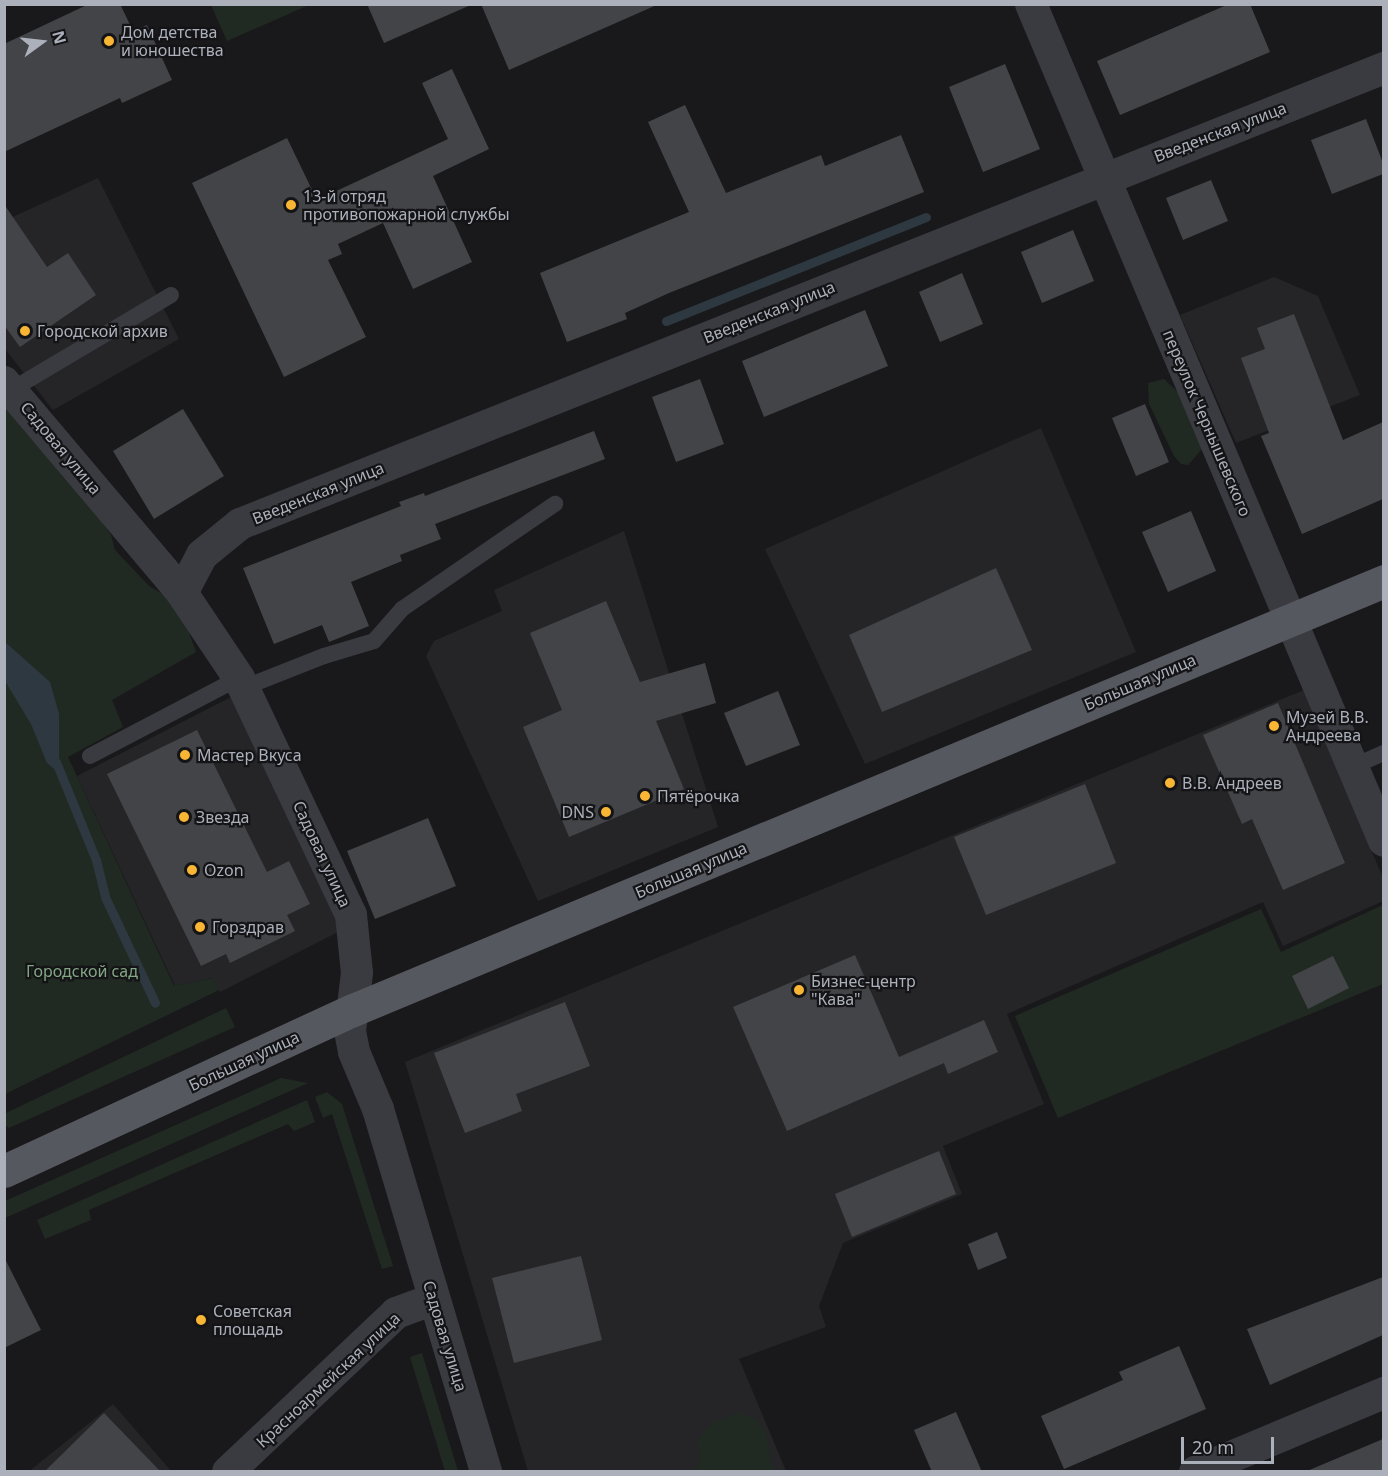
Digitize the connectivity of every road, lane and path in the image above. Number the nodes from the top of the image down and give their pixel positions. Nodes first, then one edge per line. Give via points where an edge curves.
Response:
1 (1031, 4) edge
2 (1383, 68) edge
3 (1102, 178) junction
4 (171, 295) dead end
5 (8, 386) edge
6 (555, 504) dead end
7 (1383, 581) edge
8 (182, 593) junction
9 (1291, 619) junction
10 (241, 683) junction
11 (1383, 753) edge
12 (90, 756) dead end
13 (1352, 767) junction
14 (1383, 840) edge
15 (353, 1010) junction
16 (4, 1172) edge
17 (434, 1299) junction
18 (1383, 1393) edge
19 (228, 1472) edge
20 (486, 1472) edge
21 (1195, 1472) edge

1 - 3 street, переулок Чернышевского
2 - 3 street, Введенская улица
3 - 8 street, Введенская улица via 240,524 202,555
3 - 9 street, переулок Чернышевского
4 - 5 lane
5 - 8 street, Садовая улица
6 - 10 lane via 402,609 374,641
7 - 9 main road, Большая улица
8 - 10 street, Садовая улица
9 - 13 street, переулок Чернышевского
9 - 15 main road, Большая улица
10 - 12 lane
10 - 15 street, Садовая улица via 351,915 357,973
11 - 13 lane
13 - 14 street, переулок Чернышевского
15 - 16 main road, Большая улица
15 - 17 street, Садовая улица via 350,1031 354,1052 378,1109
17 - 19 street, Красноармейская улица via 396,1313
17 - 20 street, Садовая улица
18 - 21 street

